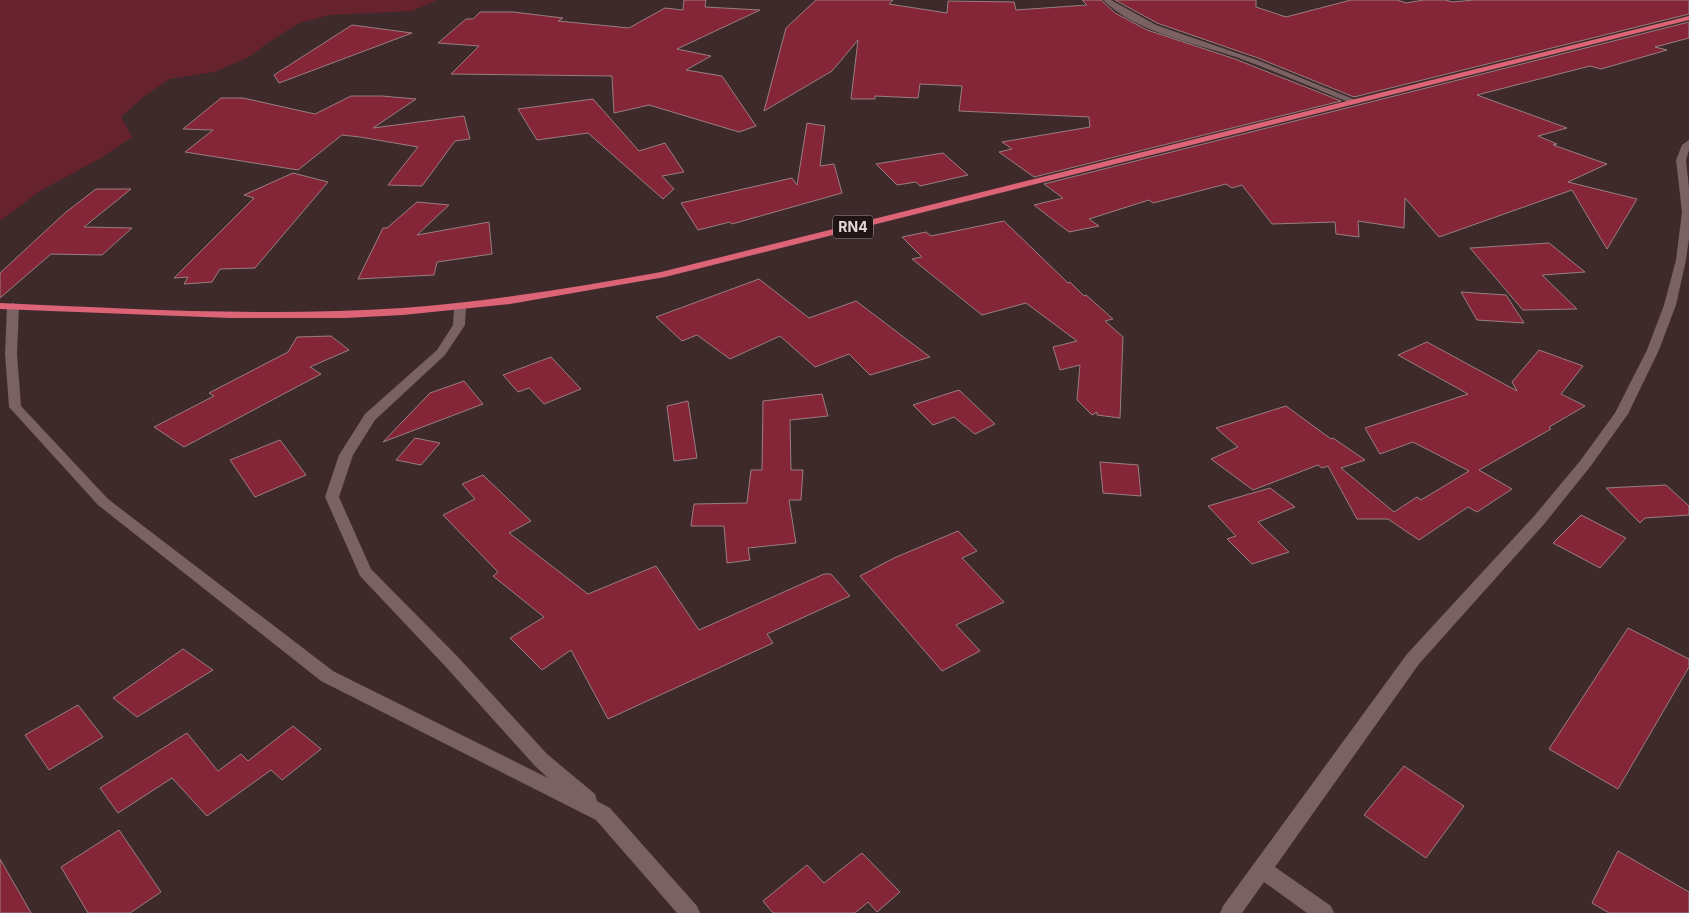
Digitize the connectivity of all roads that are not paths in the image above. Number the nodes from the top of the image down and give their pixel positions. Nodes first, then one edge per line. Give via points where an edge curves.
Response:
1 (1106, 0) edge
2 (1689, 18) edge
3 (1354, 101) junction
4 (1689, 143) edge
5 (7, 306) edge
6 (460, 307) junction
7 (604, 814) junction
8 (1263, 870) junction
9 (690, 913) edge
10 (1230, 913) edge
11 (1324, 913) edge

1 - 3 street via 1157,28
2 - 3 highway, RN4
3 - 6 highway, RN4 via 661,275
4 - 8 street via 1681,160 1687,212 1681,260 1670,305 1653,350 1620,414 1540,519 1414,659
5 - 6 highway, RN4 via 133,313 305,315
5 - 7 street via 15,407 103,502 327,676
6 - 7 street via 459,325 441,352 370,417 346,455 332,497 365,572 541,760
7 - 9 street
8 - 10 street
8 - 11 street

